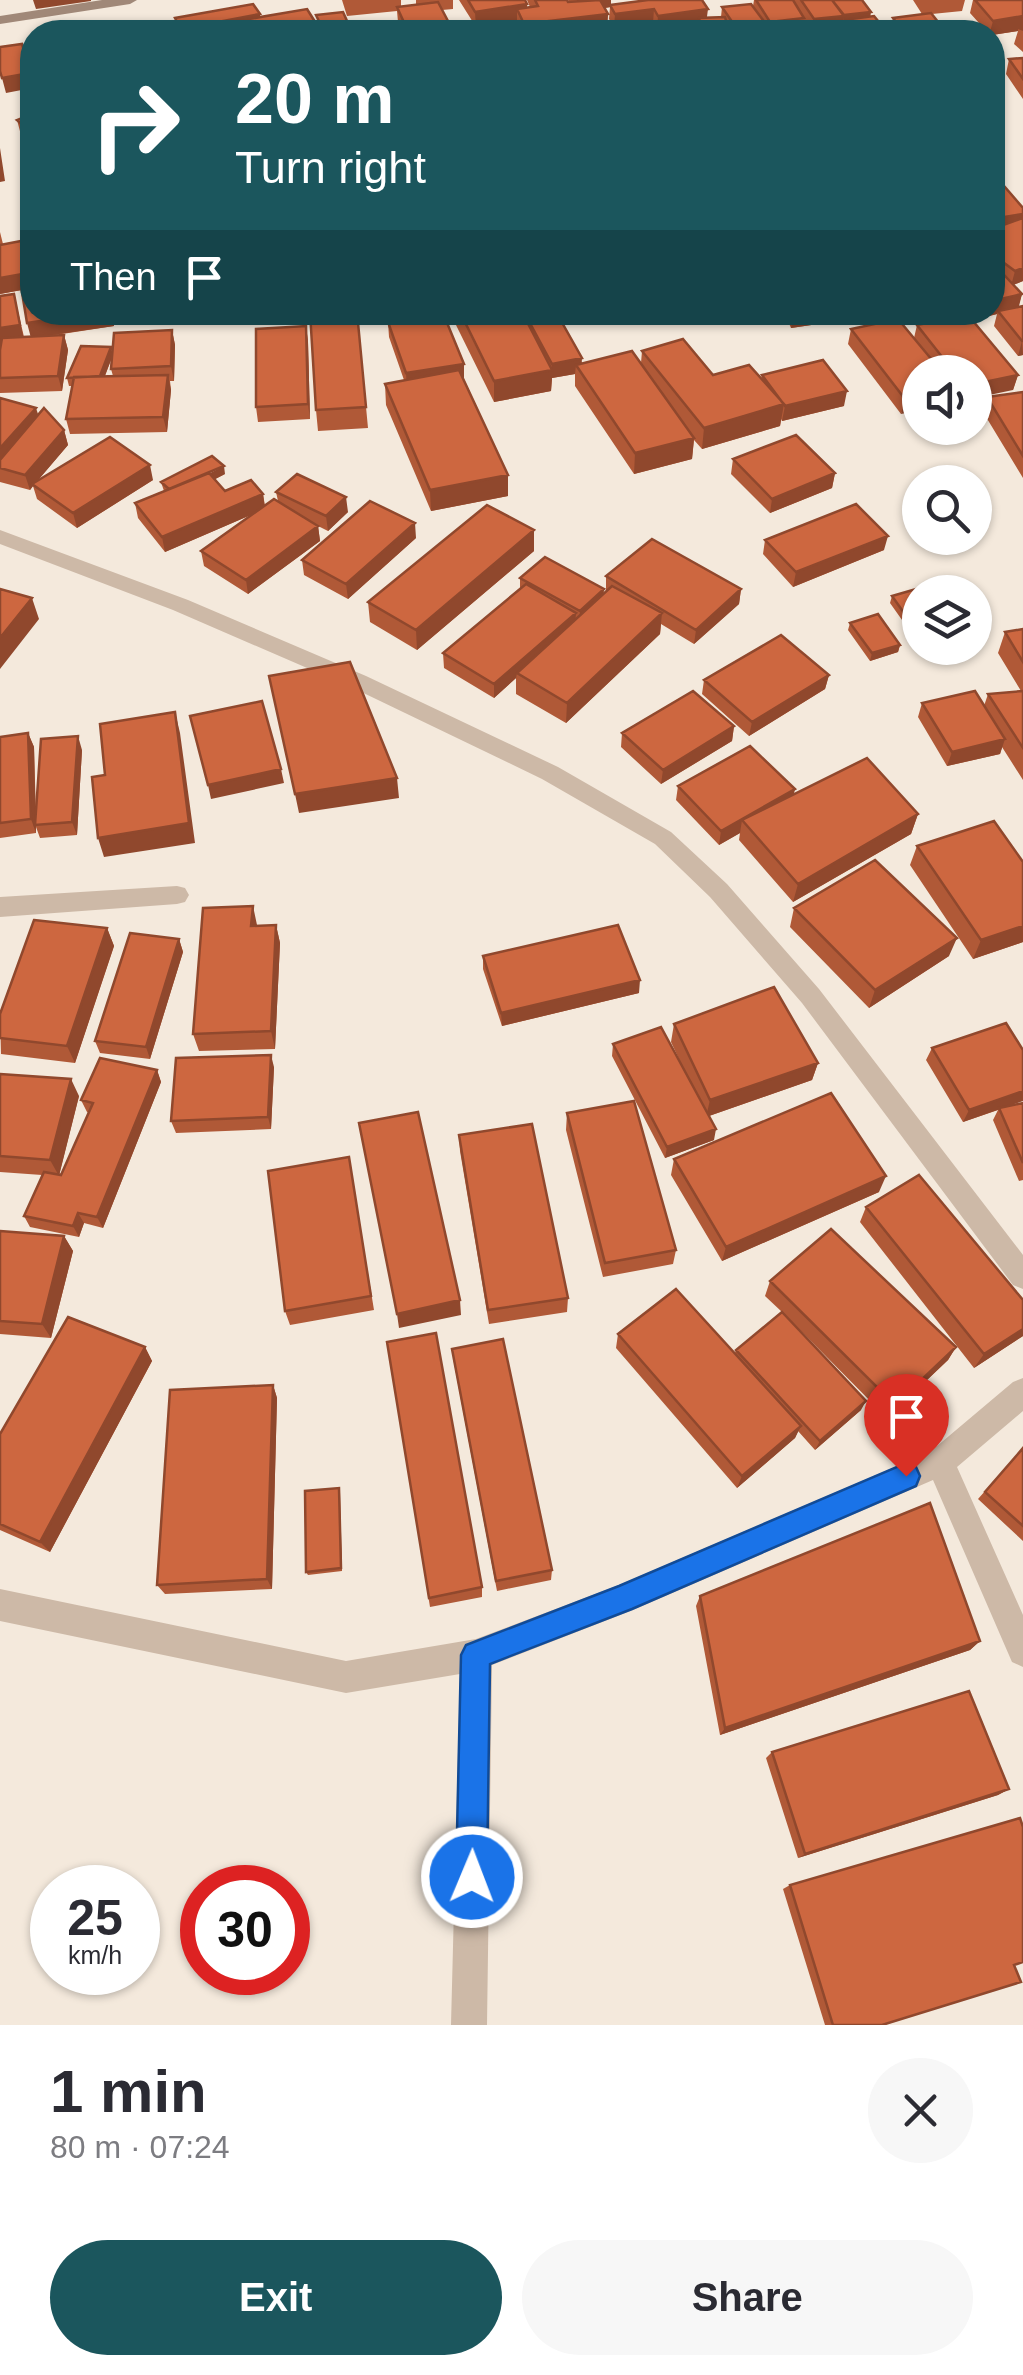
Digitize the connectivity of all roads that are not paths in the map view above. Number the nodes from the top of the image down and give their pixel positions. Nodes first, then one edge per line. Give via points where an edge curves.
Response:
1 (130, 0) edge
2 (0, 20) edge
3 (0, 537) edge
4 (177, 894) dead end
5 (0, 907) edge
6 (1023, 1276) edge
7 (1023, 1392) edge
8 (940, 1462) junction
9 (0, 1605) edge
10 (1023, 1651) edge
11 (476, 1655) junction
12 (469, 2025) edge

1 - 2 street
3 - 6 street via 115,577 391,696 570,781 665,840 748,924 842,1036
4 - 5 street
7 - 8 street
8 - 10 street
8 - 11 street
9 - 11 street via 346,1677
11 - 12 street

